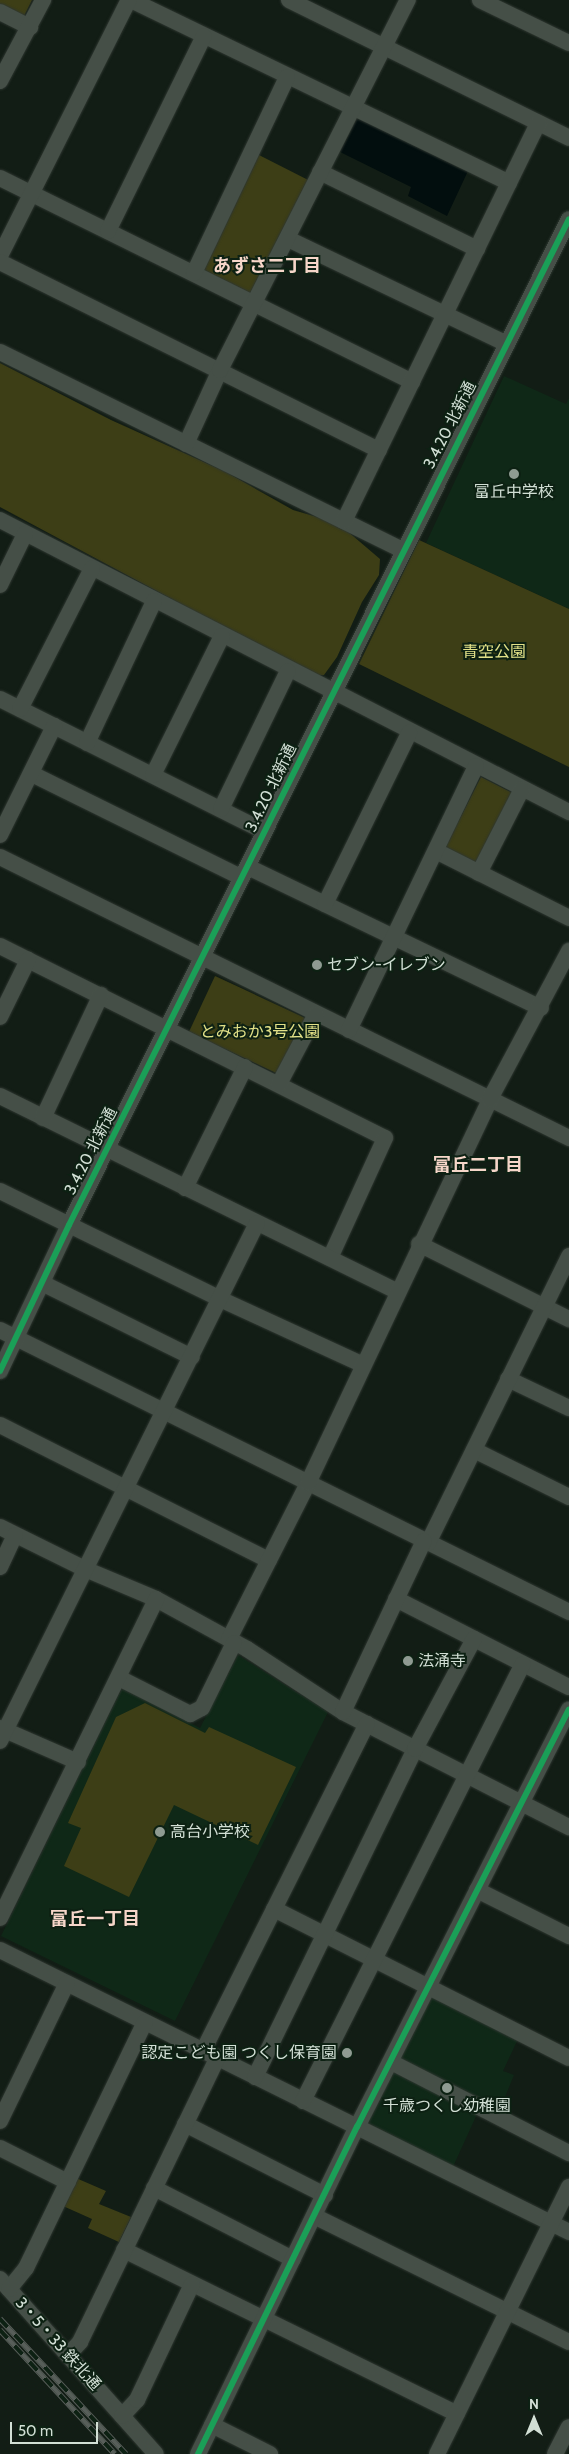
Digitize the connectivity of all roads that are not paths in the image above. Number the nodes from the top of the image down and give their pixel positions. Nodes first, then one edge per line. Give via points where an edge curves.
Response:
1 (43, 0) edge
2 (130, 0) edge
3 (289, 0) edge
4 (408, 0) edge
5 (480, 0) edge
6 (0, 12) edge
7 (30, 27) junction
8 (204, 36) junction
9 (569, 43) edge
10 (385, 48) junction
11 (287, 77) junction
12 (0, 80) edge
13 (351, 109) junction
14 (538, 123) junction
15 (569, 138) edge
16 (320, 172) junction
17 (0, 178) edge
18 (509, 183) junction
19 (31, 194) junction
20 (569, 219) edge
21 (108, 231) junction
22 (288, 239) junction
23 (477, 249) junction
24 (0, 256) edge
25 (0, 262) edge
26 (194, 273) junction
27 (255, 303) junction
28 (445, 314) junction
29 (507, 344) junction
30 (0, 352) edge
31 (220, 370) junction
32 (412, 382) junction
33 (186, 444) junction
34 (379, 450) junction
35 (0, 520) edge
36 (344, 520) junction
37 (25, 534) junction
38 (403, 550) junction
39 (92, 568) junction
40 (0, 585) edge
41 (154, 601) junction
42 (222, 636) junction
43 (288, 671) junction
44 (333, 693) junction
45 (0, 700) edge
46 (20, 709) junction
47 (54, 726) junction
48 (410, 733) junction
49 (88, 743) junction
50 (476, 766) junction
51 (32, 774) junction
52 (153, 775) junction
53 (522, 789) junction
54 (221, 809) junction
55 (569, 812) edge
56 (264, 831) junction
57 (0, 835) edge
58 (436, 851) junction
59 (0, 858) edge
60 (245, 872) junction
61 (479, 873) junction
62 (325, 904) junction
63 (569, 918) edge
64 (394, 937) junction
65 (0, 946) edge
66 (569, 950) edge
67 (204, 959) junction
68 (28, 960) junction
69 (101, 996) junction
70 (541, 1008) junction
71 (316, 1014) junction
72 (0, 1017) edge
73 (168, 1030) junction
74 (349, 1030) junction
75 (244, 1067) junction
76 (279, 1084) junction
77 (0, 1096) edge
78 (490, 1099) junction
79 (43, 1118) junction
80 (569, 1138) edge
81 (107, 1148) junction
82 (186, 1188) junction
83 (0, 1191) edge
84 (257, 1223) junction
85 (69, 1225) junction
86 (419, 1244) junction
87 (569, 1256) edge
88 (330, 1258) junction
89 (42, 1283) junction
90 (397, 1291) junction
91 (220, 1300) junction
92 (544, 1307) junction
93 (569, 1319) edge
94 (0, 1330) edge
95 (16, 1338) junction
96 (192, 1357) junction
97 (361, 1364) junction
98 (0, 1371) edge
99 (508, 1379) junction
100 (569, 1408) edge
101 (165, 1413) junction
102 (0, 1425) edge
103 (474, 1450) junction
104 (308, 1483) junction
105 (126, 1488) junction
106 (569, 1497) edge
107 (0, 1527) edge
108 (15, 1535) junction
109 (426, 1542) junction
110 (269, 1560) junction
111 (0, 1567) edge
112 (85, 1569) junction
113 (156, 1599) junction
114 (396, 1599) junction
115 (569, 1612) edge
116 (474, 1638) junction
117 (232, 1641) junction
118 (523, 1664) junction
119 (118, 1678) junction
120 (569, 1687) edge
121 (569, 1710) edge
122 (342, 1712) junction
123 (367, 1724) junction
124 (2, 1733) edge
125 (416, 1749) junction
126 (78, 1762) junction
127 (467, 1775) junction
128 (522, 1804) junction
129 (569, 1827) edge
130 (476, 1890) junction
131 (274, 1909) junction
132 (0, 1918) edge
133 (324, 1934) junction
134 (569, 1936) edge
135 (0, 1950) edge
136 (375, 1960) junction
137 (67, 1983) junction
138 (430, 1988) junction
139 (145, 2022) junction
140 (210, 2054) junction
141 (569, 2058) edge
142 (391, 2062) junction
143 (255, 2077) junction
144 (303, 2101) junction
145 (0, 2121) edge
146 (185, 2124) junction
147 (358, 2127) junction
148 (0, 2148) edge
149 (569, 2153) edge
150 (68, 2182) junction
151 (569, 2186) edge
152 (154, 2188) junction
153 (325, 2195) junction
154 (314, 2216) junction
155 (550, 2223) junction
156 (569, 2232) edge
157 (124, 2250) junction
158 (293, 2259) junction
159 (5, 2284) edge
160 (192, 2284) junction
161 (508, 2312) junction
162 (264, 2318) junction
163 (569, 2342) edge
164 (68, 2354) junction
165 (457, 2414) junction
166 (122, 2416) junction
167 (212, 2425) junction
168 (569, 2426) edge
169 (156, 2454) edge
170 (198, 2454) edge
171 (270, 2454) edge
172 (437, 2454) edge
173 (556, 2454) edge

1 - 7 street
2 - 8 street
2 - 19 street
3 - 10 street
4 - 10 street
5 - 9 street
6 - 7 street
7 - 12 street
8 - 11 street
8 - 21 street
10 - 13 street
10 - 14 street
11 - 13 street
11 - 26 street
13 - 16 street
13 - 18 street
14 - 15 street
14 - 18 street
16 - 22 street
16 - 23 street
17 - 19 street
18 - 23 street
19 - 21 street
19 - 24 street
20 - 29 street, 3.4.20 北新通
21 - 26 street
22 - 27 street
22 - 28 street
23 - 28 street
25 - 31 street
26 - 27 street
27 - 31 street
27 - 32 street
28 - 29 street
28 - 32 street
29 - 38 street, 3.4.20 北新通
30 - 33 street
31 - 33 street
31 - 34 street
32 - 34 street
33 - 36 street
34 - 36 street
35 - 37 street
36 - 38 street
37 - 39 street
37 - 40 street
38 - 44 street, 3.4.20 北新通
39 - 41 street
39 - 46 street
41 - 42 street
41 - 49 street
42 - 43 street
42 - 52 street
43 - 44 street
43 - 54 street
44 - 48 street
44 - 56 street, 3.4.20 北新通
45 - 46 street
46 - 47 street
47 - 49 street
47 - 51 street
48 - 50 street
48 - 62 street
49 - 52 street
50 - 53 street
50 - 58 street
51 - 57 street
51 - 60 street
52 - 54 street
53 - 55 street
53 - 61 street
54 - 56 street
56 - 60 street, 3.4.20 北新通
58 - 61 street
58 - 64 street
59 - 67 street
60 - 62 street
60 - 67 street, 3.4.20 北新通
61 - 63 street
62 - 64 street
64 - 70 street
64 - 74 street
65 - 68 street
66 - 70 street
67 - 71 street
67 - 73 street, 3.4.20 北新通
68 - 69 street
68 - 72 street
69 - 73 street
69 - 79 street
70 - 78 street
71 - 74 street
71 - 76 street
73 - 75 street
73 - 81 street, 3.4.20 北新通
74 - 78 street
75 - 76 street
75 - 82 street
76 - 88 street via 385,1138
77 - 79 street
78 - 80 street
78 - 86 street
79 - 81 street
81 - 82 street
81 - 85 street, 3.4.20 北新通
82 - 84 street
83 - 85 street
84 - 88 street
84 - 91 street
85 - 89 street, 3.4.20 北新通
85 - 91 street
86 - 90 street
86 - 92 street
87 - 92 street
88 - 90 street
89 - 95 street, 3.4.20 北新通
89 - 96 street
90 - 97 street
91 - 96 street
91 - 97 street
92 - 93 street
92 - 99 street
94 - 95 street
95 - 98 street, 3.4.20 北新通
95 - 101 street
96 - 101 street
97 - 104 street
99 - 100 street
99 - 103 street
101 - 104 street
101 - 105 street
102 - 105 street
103 - 106 street
103 - 109 street
104 - 109 street
104 - 110 street
105 - 110 street
105 - 112 street
107 - 108 street
108 - 111 street
108 - 112 street
109 - 114 street
109 - 115 street
110 - 117 street
112 - 113 street
112 - 124 street
113 - 117 street
113 - 119 street
114 - 116 street
114 - 122 street
116 - 118 street
116 - 125 street
117 - 119 street via 202,1708 190,1714
117 - 122 street
118 - 120 street
118 - 127 street
119 - 126 street
121 - 128 street
122 - 123 street
123 - 125 street
123 - 131 street
124 - 126 street
125 - 127 street
125 - 133 street
126 - 132 street
127 - 128 street
127 - 136 street
128 - 129 street
128 - 130 street
130 - 134 street
130 - 138 street
131 - 133 street
131 - 140 street
133 - 136 street
133 - 143 street
135 - 137 street
136 - 138 street
136 - 144 street
137 - 139 street
137 - 145 street
138 - 141 street
138 - 142 street
139 - 140 street
139 - 150 street
140 - 143 street
140 - 146 street
142 - 147 street
142 - 149 street
143 - 144 street
144 - 147 street
146 - 152 street
146 - 153 street
147 - 153 street
147 - 155 street
148 - 150 street
150 - 159 street via 26,2268
151 - 155 street
152 - 157 street
152 - 158 street
153 - 154 street
154 - 158 street
154 - 161 street
155 - 156 street
155 - 161 street
157 - 160 street
157 - 164 street via 80,2342
158 - 162 street
159 - 164 street, 3・5・33 鉄北通
160 - 162 street
160 - 166 street via 137,2400
161 - 163 street
161 - 165 street
162 - 165 street
162 - 167 street
164 - 166 street, 3・5・33 鉄北通
165 - 172 street
166 - 169 street, 3・5・33 鉄北通
167 - 170 street
167 - 171 street
168 - 173 street

